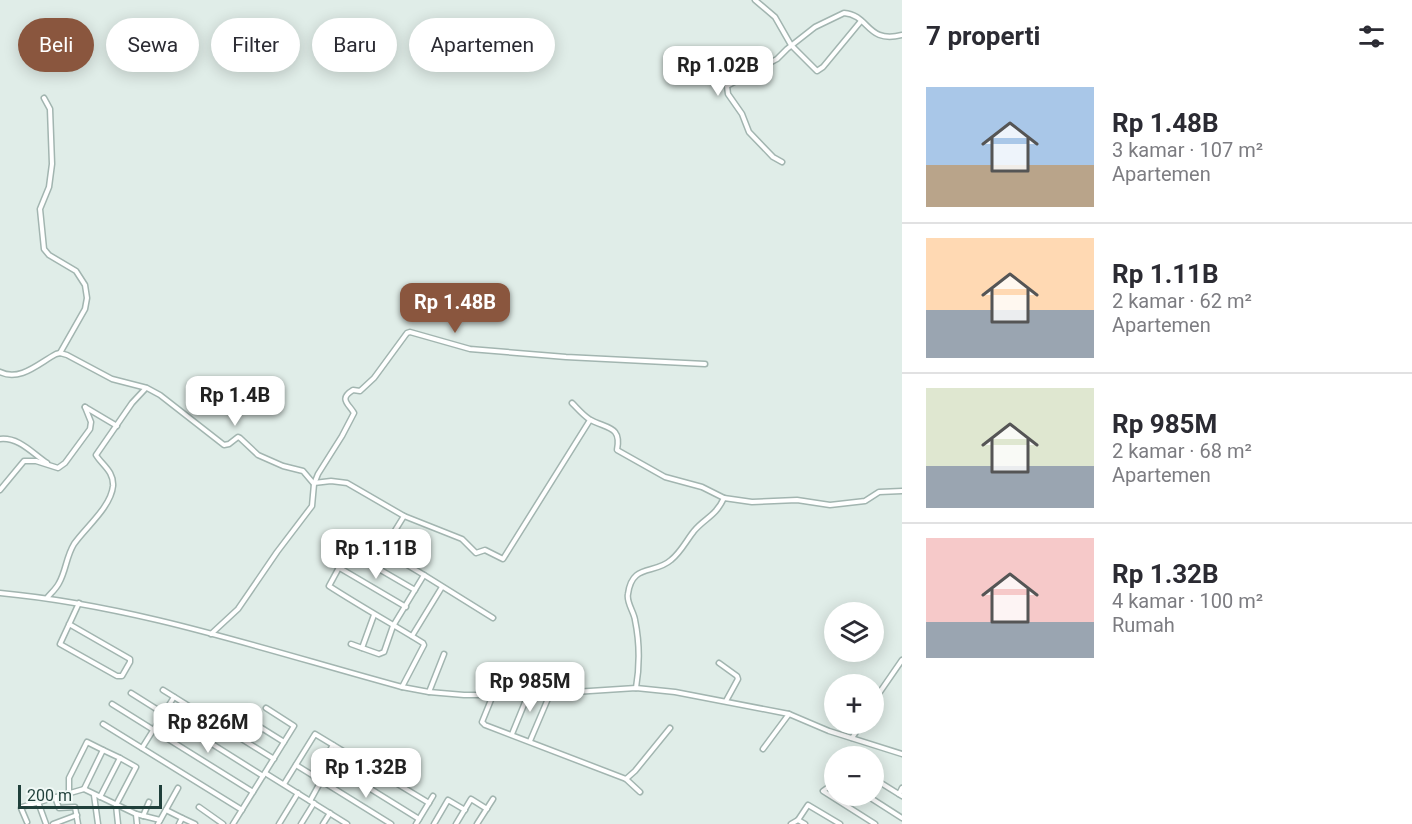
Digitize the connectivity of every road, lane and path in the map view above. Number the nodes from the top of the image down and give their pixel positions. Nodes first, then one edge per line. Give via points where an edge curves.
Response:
1 (755, 0) edge
2 (861, 21) junction
3 (902, 34) edge
4 (791, 45) junction
5 (44, 98) dead end
6 (782, 162) dead end
7 (60, 353) junction
8 (705, 364) dead end
9 (0, 372) edge
10 (147, 388) junction
11 (572, 403) dead end
12 (590, 420) junction
13 (117, 426) junction
14 (0, 439) edge
15 (55, 468) junction
16 (314, 484) junction
17 (0, 490) edge
18 (902, 491) edge
19 (724, 498) junction
20 (404, 516) junction
21 (383, 550) junction
22 (348, 551) junction
23 (338, 567) junction
24 (424, 576) junction
25 (442, 587) junction
26 (415, 590) junction
27 (0, 593) edge
28 (47, 598) junction
29 (79, 603) junction
30 (406, 607) junction
31 (374, 615) junction
32 (493, 618) dead end
33 (69, 624) junction
34 (393, 626) junction
35 (211, 634) junction
36 (412, 636) junction
37 (351, 644) dead end
38 (362, 648) junction
39 (444, 654) dead end
40 (902, 660) edge
41 (719, 663) dead end
42 (884, 686) edge
43 (402, 687) junction
44 (636, 688) junction
45 (163, 690) dead end
46 (429, 692) junction
47 (130, 693) dead end
48 (550, 694) junction
49 (493, 695) junction
50 (528, 695) junction
51 (174, 697) junction
52 (726, 701) junction
53 (112, 704) dead end
54 (266, 708) dead end
55 (164, 714) junction
56 (789, 714) junction
57 (103, 724) dead end
58 (217, 724) junction
59 (669, 728) dead end
60 (154, 730) junction
61 (512, 734) junction
62 (855, 734) edge
63 (852, 738) junction
64 (531, 741) junction
65 (284, 742) junction
66 (333, 745) junction
67 (142, 748) junction
68 (763, 749) dead end
69 (103, 750) junction
70 (902, 754) edge
71 (120, 758) junction
72 (274, 759) junction
73 (324, 760) junction
74 (296, 765) junction
75 (264, 774) junction
76 (314, 777) junction
77 (626, 779) junction
78 (321, 781) junction
79 (284, 784) junction
80 (884, 785) edge
81 (178, 788) dead end
82 (902, 788) edge
83 (84, 789) junction
84 (69, 792) junction
85 (253, 792) junction
86 (640, 792) dead end
87 (298, 793) junction
88 (94, 795) junction
89 (900, 795) edge
90 (433, 796) dead end
91 (55, 797) junction
92 (100, 797) junction
93 (493, 799) dead end
94 (38, 801) junction
95 (149, 802) dead end
96 (312, 802) junction
97 (429, 803) junction
98 (116, 805) junction
99 (847, 806) edge
100 (883, 806) edge
101 (199, 807) dead end
102 (487, 809) junction
103 (166, 810) junction
104 (242, 810) junction
105 (465, 810) junction
106 (330, 813) junction
107 (136, 814) junction
108 (76, 815) junction
109 (143, 816) junction
110 (182, 818) junction
111 (902, 818) edge
112 (419, 819) junction
113 (798, 820) junction
114 (27, 822) dead end
115 (159, 822) edge
116 (46, 824) edge
117 (53, 824) edge
118 (78, 824) edge
119 (98, 824) edge
120 (118, 824) edge
121 (137, 824) edge
122 (179, 824) edge
123 (195, 824) edge
124 (224, 824) edge
125 (233, 824) edge
126 (279, 824) edge
127 (301, 824) edge
128 (323, 824) edge
129 (347, 824) edge
130 (391, 824) edge
131 (416, 824) edge
132 (434, 824) edge
133 (456, 824) edge
134 (477, 824) edge
135 (791, 824) edge
136 (805, 824) edge
137 (840, 824) edge
138 (875, 824) edge

1 - 4 street via 775,17
2 - 3 street via 879,36
2 - 4 street via 844,13 815,27
2 - 4 street via 818,71
4 - 6 street via 777,59 726,89 749,132
5 - 7 street via 50,109 52,164 49,187 40,209 44,249 76,271 85,285 87,298 85,309
7 - 9 street via 22,373
7 - 10 street via 119,382
8 - 16 street via 470,350 410,332 374,378 345,399 354,413
10 - 13 street
10 - 16 street via 224,445 238,437 258,455 303,471
11 - 12 street
12 - 19 street via 615,432 619,439 617,450 640,464 671,480 690,483
12 - 20 street via 503,560 485,550 476,553 462,539
13 - 15 street via 85,407 90,429 65,463
13 - 28 street via 96,455 111,477 110,495 75,543 59,583
14 - 15 street via 24,446
15 - 17 street via 24,461
16 - 20 street via 347,483
16 - 35 street via 312,506 238,609
18 - 19 street via 879,492 865,501 830,505
19 - 44 street via 717,512 670,561 634,577 627,599 635,616 640,646
20 - 21 street
21 - 22 street via 358,536
21 - 24 street
22 - 23 street
22 - 26 street
23 - 30 street
23 - 31 street via 329,586
24 - 25 street
24 - 26 street
25 - 32 street
25 - 36 street
26 - 30 street
27 - 28 street
28 - 29 street
29 - 33 street
29 - 35 street
30 - 34 street
31 - 34 street
31 - 38 street
33 - 33 street via 60,644 122,676 130,659
34 - 36 street
34 - 38 street via 382,654
35 - 43 street
36 - 43 street via 424,646
37 - 38 street
39 - 46 street
40 - 42 street
41 - 52 street via 738,679
43 - 46 street
44 - 48 street
44 - 52 street
45 - 51 street
46 - 49 street
47 - 55 street
48 - 50 street
48 - 64 street
49 - 50 street
49 - 61 street via 482,722
50 - 61 street
51 - 55 street
51 - 58 street
52 - 56 street
53 - 60 street
54 - 65 street via 294,726
55 - 60 street
55 - 75 street
56 - 63 street
56 - 68 street
57 - 67 street
58 - 65 street via 228,707
58 - 72 street
59 - 77 street
60 - 67 street
60 - 85 street
61 - 64 street
62 - 63 street
63 - 70 street
64 - 77 street
65 - 72 street
66 - 73 street
66 - 74 street via 315,734
66 - 97 street
67 - 104 street
69 - 71 street
69 - 83 street
69 - 84 street via 86,743 69,778
71 - 92 street
71 - 98 street via 136,767
72 - 75 street
73 - 76 street
73 - 112 street
74 - 76 street
74 - 79 street
75 - 79 street
75 - 85 street
76 - 78 street
77 - 86 street
78 - 96 street
78 - 130 street
79 - 87 street
80 - 89 street
81 - 103 street
82 - 89 street
83 - 84 street
83 - 88 street
84 - 91 street
85 - 104 street
87 - 96 street
87 - 126 street
88 - 92 street
88 - 119 street
90 - 97 street
91 - 94 street
91 - 108 street via 59,808 74,807
92 - 98 street
93 - 102 street
94 - 114 street via 21,807
94 - 116 street
95 - 109 street
96 - 106 street
96 - 127 street
97 - 112 street
98 - 107 street
98 - 120 street
99 - 138 street
100 - 111 street
101 - 124 street
102 - 105 street via 471,799
102 - 134 street
103 - 110 street
103 - 115 street
104 - 125 street
105 - 132 street via 448,800
105 - 133 street
106 - 128 street
106 - 129 street
107 - 109 street
107 - 121 street
108 - 117 street
108 - 118 street
109 - 115 street
110 - 122 street
110 - 123 street
112 - 131 street
113 - 135 street
113 - 136 street
113 - 137 street via 810,805

